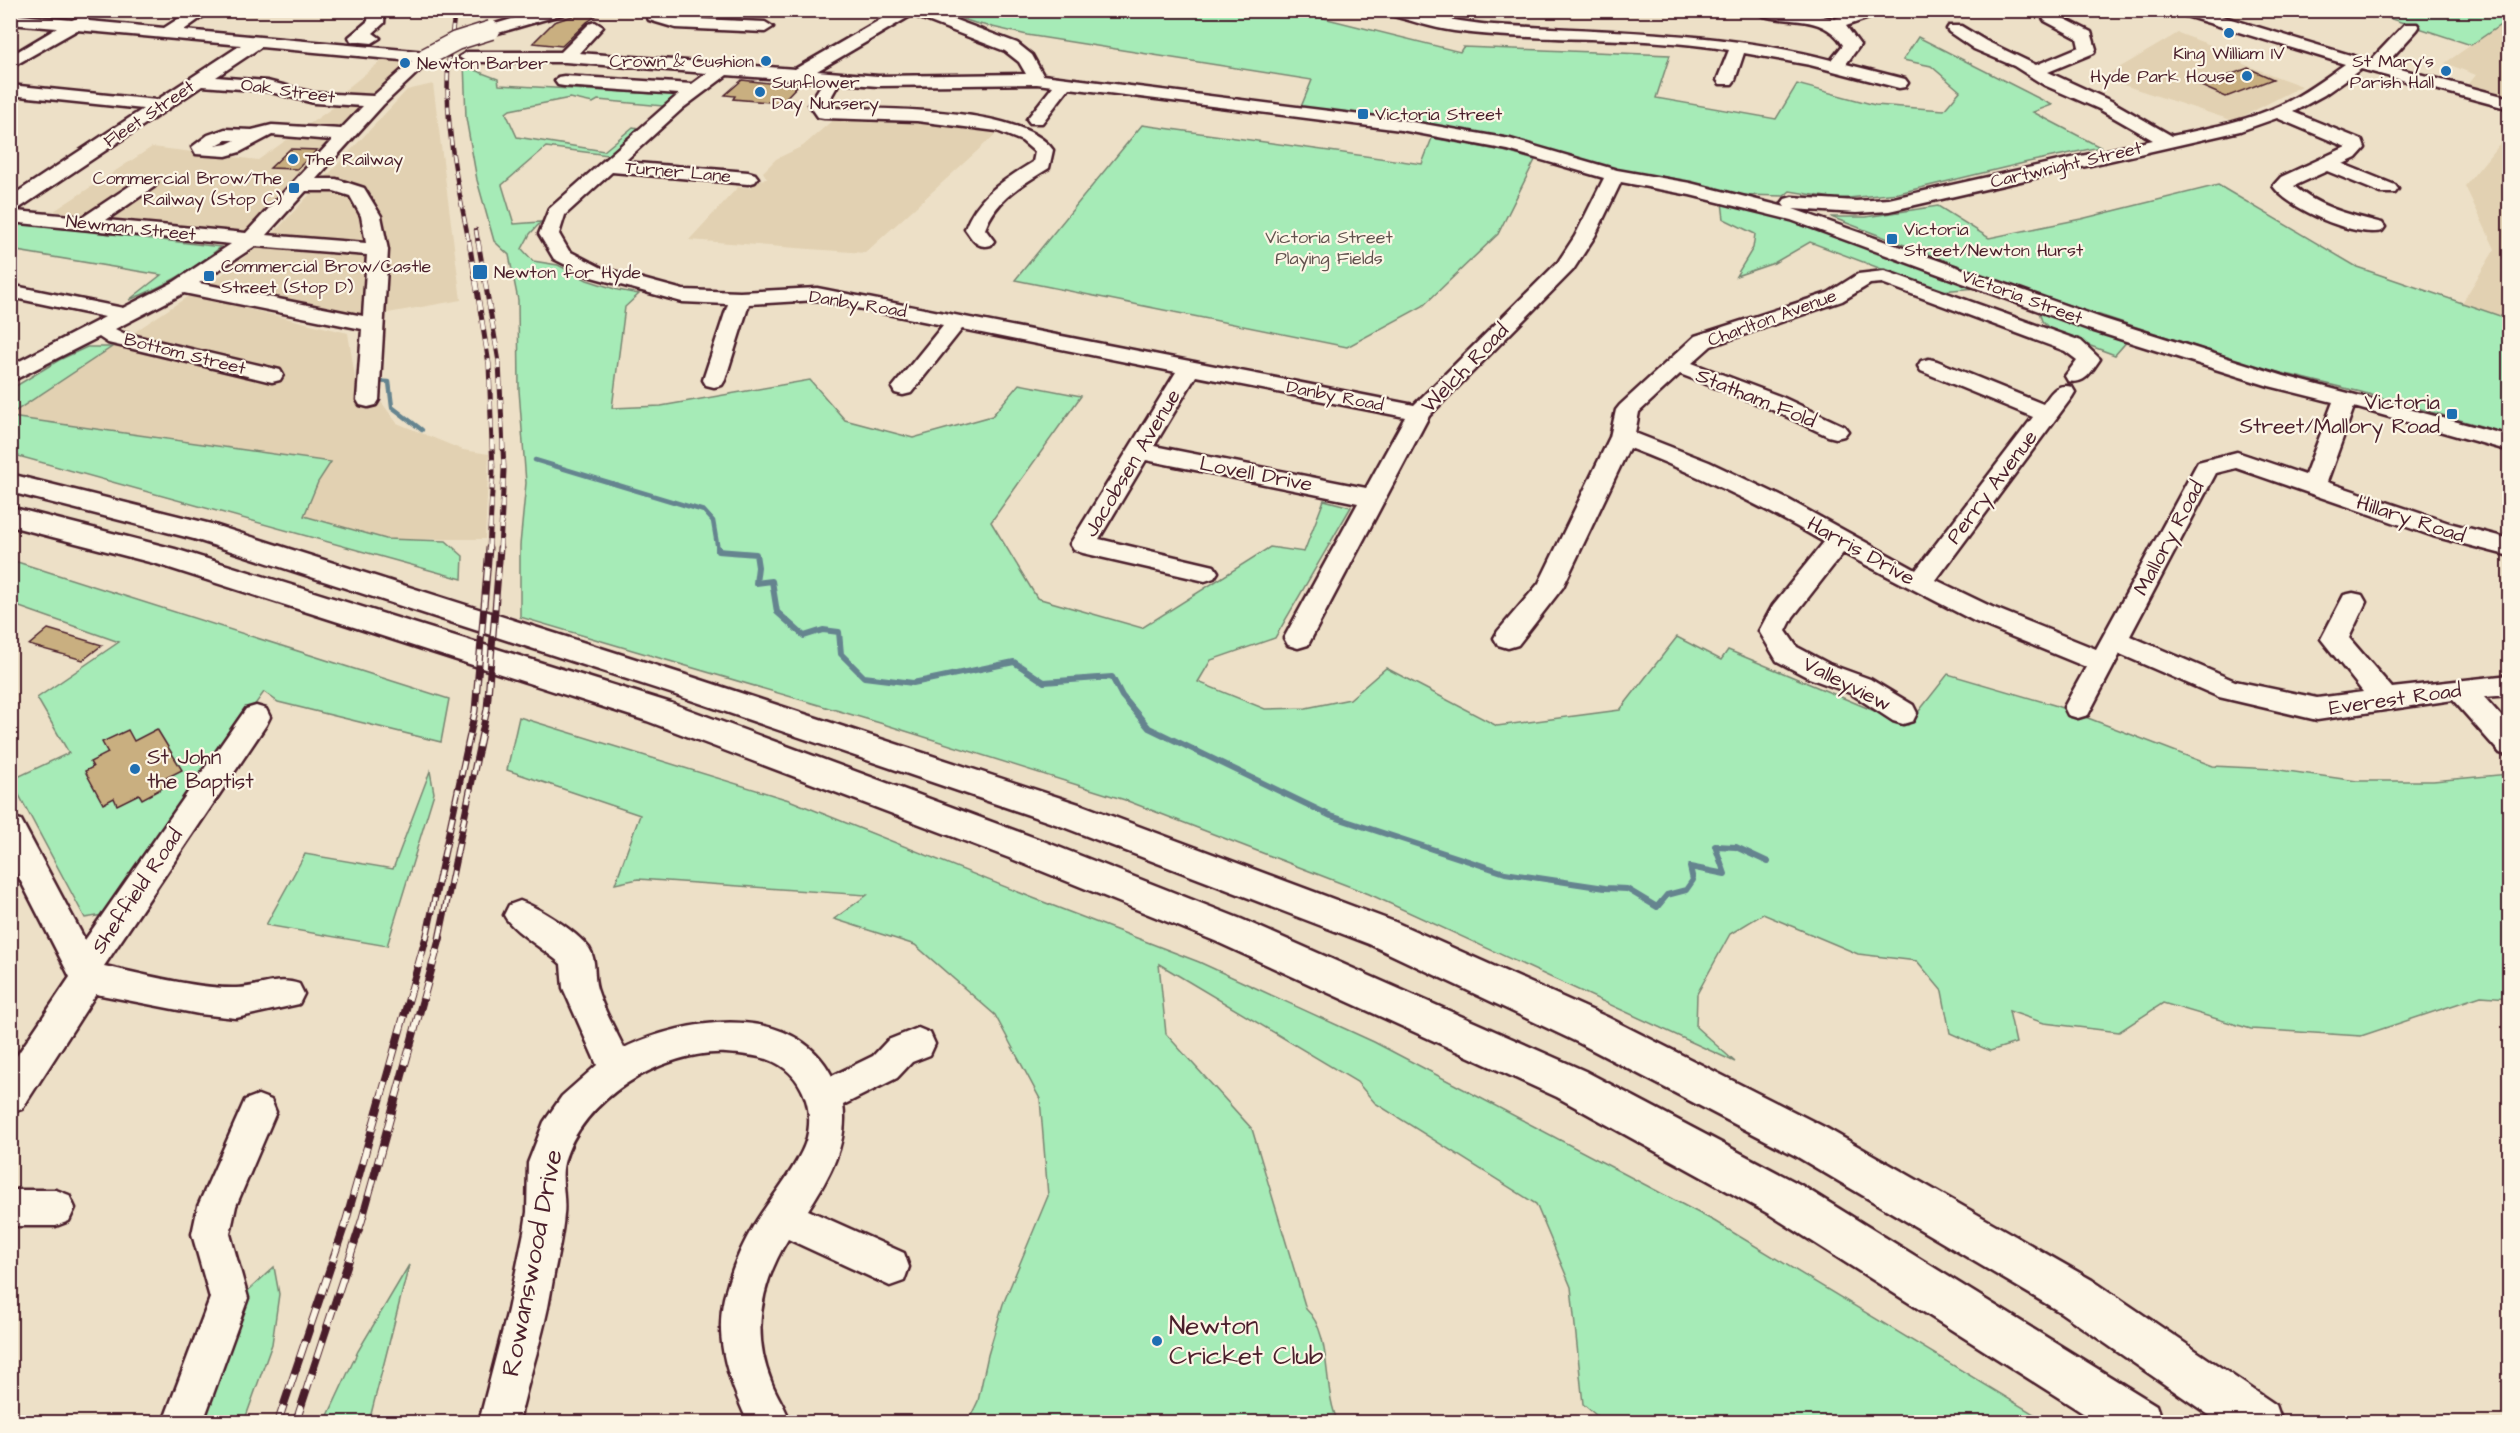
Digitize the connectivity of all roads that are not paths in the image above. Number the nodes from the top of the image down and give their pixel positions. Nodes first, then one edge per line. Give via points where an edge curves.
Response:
1 (98, 10) edge
2 (204, 10) edge
3 (378, 10) edge
4 (561, 10) edge
5 (773, 10) edge
6 (911, 10) edge
7 (1389, 10) edge
8 (1537, 10) edge
9 (1762, 10) edge
10 (1878, 10) edge
11 (2182, 10) edge
12 (2248, 10) edge
13 (654, 17) dead end
14 (2051, 18) dead end
15 (10, 19) edge
16 (76, 24) junction
17 (1833, 25) junction
18 (2236, 26) junction
19 (595, 27) dead end
20 (765, 27) junction
21 (2411, 27) dead end
22 (1955, 29) dead end
23 (1527, 30) junction
24 (166, 34) junction
25 (357, 37) dead end
26 (257, 42) junction
27 (1738, 48) junction
28 (426, 57) junction
29 (565, 57) junction
30 (10, 63) edge
31 (2366, 65) junction
32 (1835, 66) junction
33 (726, 69) junction
34 (2034, 71) junction
35 (798, 75) junction
36 (834, 78) junction
37 (1037, 79) junction
38 (1726, 80) dead end
39 (198, 81) junction
40 (564, 81) dead end
41 (1066, 81) junction
42 (1899, 83) dead end
43 (10, 90) edge
44 (696, 90) junction
45 (377, 101) junction
46 (2510, 104) edge
47 (161, 106) junction
48 (2277, 112) junction
49 (1036, 119) dead end
50 (346, 135) junction
51 (252, 136) dead end
52 (2170, 142) junction
53 (2327, 164) junction
54 (608, 166) junction
55 (1616, 175) junction
56 (748, 177) dead end
57 (147, 183) dead end
58 (303, 185) junction
59 (2388, 189) dead end
60 (1757, 205) junction
61 (10, 206) edge
62 (10, 216) edge
63 (86, 224) junction
64 (2375, 227) dead end
65 (251, 240) junction
66 (984, 241) dead end
67 (378, 250) junction
68 (182, 286) junction
69 (10, 291) edge
70 (2016, 296) junction
71 (740, 298) junction
72 (126, 315) junction
73 (1996, 318) junction
74 (957, 322) junction
75 (373, 325) junction
76 (99, 329) junction
77 (1677, 365) junction
78 (1929, 366) dead end
79 (1190, 368) junction
80 (10, 375) edge
81 (272, 375) dead end
82 (714, 380) dead end
83 (2070, 384) joint
84 (903, 388) dead end
85 (2346, 398) junction
86 (368, 400) dead end
87 (1419, 413) junction
88 (2047, 414) junction
89 (1836, 431) dead end
90 (1622, 437) junction
91 (2510, 444) edge
92 (1139, 451) junction
93 (10, 483) edge
94 (2313, 487) junction
95 (1374, 498) junction
96 (10, 516) edge
97 (1839, 540) junction
98 (2510, 548) edge
99 (1205, 572) dead end
100 (1920, 583) junction
101 (2353, 602) dead end
102 (1298, 638) dead end
103 (1508, 638) dead end
104 (2108, 651) junction
105 (2510, 685) edge
106 (2459, 689) junction
107 (2386, 700) junction
108 (2078, 707) dead end
109 (1904, 713) dead end
110 (256, 717) dead end
111 (2510, 745) edge
112 (10, 829) edge
113 (520, 915) dead end
114 (86, 973) junction
115 (287, 993) dead end
116 (918, 1044) dead end
117 (616, 1069) junction
118 (10, 1096) edge
119 (824, 1097) junction
120 (258, 1112) dead end
121 (10, 1208) edge
122 (56, 1208) dead end
123 (782, 1217) junction
124 (890, 1267) dead end
125 (183, 1422) edge
126 (499, 1422) edge
127 (770, 1422) edge
128 (2139, 1422) edge
129 (2259, 1422) edge

1 - 16 street
2 - 24 street
3 - 25 street via 376,23
4 - 28 street, bridge via 456,41
5 - 20 street, Danby Road
6 - 35 street
6 - 37 street via 1011,47 1026,59
7 - 23 street via 1452,26
8 - 23 street
9 - 17 street
10 - 17 street
11 - 18 street
12 - 18 street
13 - 20 street via 676,23
14 - 34 street via 2085,35 2088,49
15 - 16 street, Victoria Street
16 - 24 street, Victoria Street
16 - 30 street
17 - 32 street via 1848,34 1852,45
18 - 31 street
19 - 29 street
20 - 33 street, Danby Road
21 - 31 street, Cartwright Street
22 - 34 street
23 - 27 street via 1625,35
24 - 26 street, Victoria Street
26 - 28 street, Victoria Street
26 - 39 street, Fleet Street
27 - 32 street
27 - 38 street
28 - 29 street, Victoria Street
28 - 45 street
29 - 33 street, Victoria Street
31 - 46 street
31 - 48 street, Cartwright Street
32 - 42 street
33 - 35 street, Victoria Street
33 - 44 street, Danby Road
34 - 52 street
35 - 36 street, Victoria Street
36 - 37 street, Victoria Street via 976,86
36 - 66 street via 818,104 824,113 917,116 1000,126 1028,137 1044,150 1042,164 996,195 978,216 975,229
37 - 41 street, Victoria Street
39 - 45 street, Oak Street via 267,86 314,98
39 - 47 street, Fleet Street
40 - 44 street
41 - 49 street
41 - 55 street, Victoria Street via 1401,125 1510,145
43 - 47 street
44 - 54 street, Danby Road
45 - 50 street
47 - 61 street, Fleet Street
48 - 52 street, Cartwright Street via 2240,126
48 - 53 street via 2355,144 2349,154
50 - 51 street via 272,130
50 - 58 street
52 - 60 street, Cartwright Street via 1889,205
53 - 59 street
53 - 64 street via 2283,186 2337,218
54 - 56 street, Turner Lane
54 - 71 street, Danby Road via 556,213 549,234 561,255 595,272 682,296
55 - 60 street, Victoria Street
55 - 87 street, Welch Road via 1566,266
57 - 63 street
58 - 65 street
58 - 67 street via 336,185 357,192 370,216
60 - 70 street, Victoria Street via 1834,227
62 - 63 street, Newman Street
63 - 65 street, Newman Street
65 - 67 street, Newman Street
65 - 68 street
67 - 75 street
68 - 72 street
68 - 75 street
69 - 72 street
70 - 73 street
70 - 85 street, Victoria Street via 2256,375
71 - 74 street, Danby Road via 817,294
71 - 82 street
72 - 76 street
73 - 77 street, Charlton Avenue via 1884,278 1865,278 1835,297 1703,341
73 - 83 street, Charlton Avenue via 2073,346 2089,359
74 - 79 street, Danby Road
74 - 84 street
75 - 86 street
76 - 80 street
76 - 81 street, Bottom Street via 116,338
77 - 89 street, Statham Fold via 1774,402
77 - 90 street, Charlton Avenue via 1628,410
78 - 88 street
79 - 87 street, Danby Road
79 - 92 street, Jacobsen Avenue
83 - 88 street, Perry Avenue
85 - 91 street, Victoria Street
85 - 94 street
87 - 95 street, Welch Road
88 - 100 street, Perry Avenue
90 - 97 street, Harris Drive via 1700,467
90 - 103 street, Charlton Avenue via 1551,587
92 - 95 street, Lovell Drive
92 - 99 street, Jacobsen Avenue via 1083,544
93 - 129 highway via 201,531 681,686 1015,796 1382,933 1593,1030 1811,1142 2076,1296
94 - 98 street, Hillary Road
94 - 104 street, Mallory Road via 2237,460 2207,467
95 - 102 street, Welch Road
96 - 128 highway via 164,556 659,712 1228,930 1582,1089 1784,1199
97 - 100 street, Harris Drive
97 - 109 street, Valleyview via 1782,612 1772,631 1787,654 1860,686
100 - 104 street, Harris Drive via 1983,614
101 - 107 street via 2336,639
104 - 107 street, Everest Road via 2229,690 2317,710
104 - 108 street, Mallory Road
105 - 106 street, Everest Road
106 - 107 street, Everest Road
106 - 111 street
110 - 114 street, Sheffield Road
112 - 114 street
113 - 117 street via 577,958 580,988
114 - 115 street via 199,999 236,1003
114 - 118 street, Sheffield Road
116 - 119 street via 900,1051 885,1067
117 - 119 street, Rowanswood Drive via 676,1044 736,1037 769,1043 797,1057
117 - 126 street, Rowanswood Drive via 573,1112 546,1164 542,1234
119 - 123 street, Rowanswood Drive via 826,1134 821,1154
120 - 125 street via 217,1206 212,1234 229,1298
121 - 122 street
123 - 124 street
123 - 127 street, Rowanswood Drive via 757,1258 738,1328 751,1380

